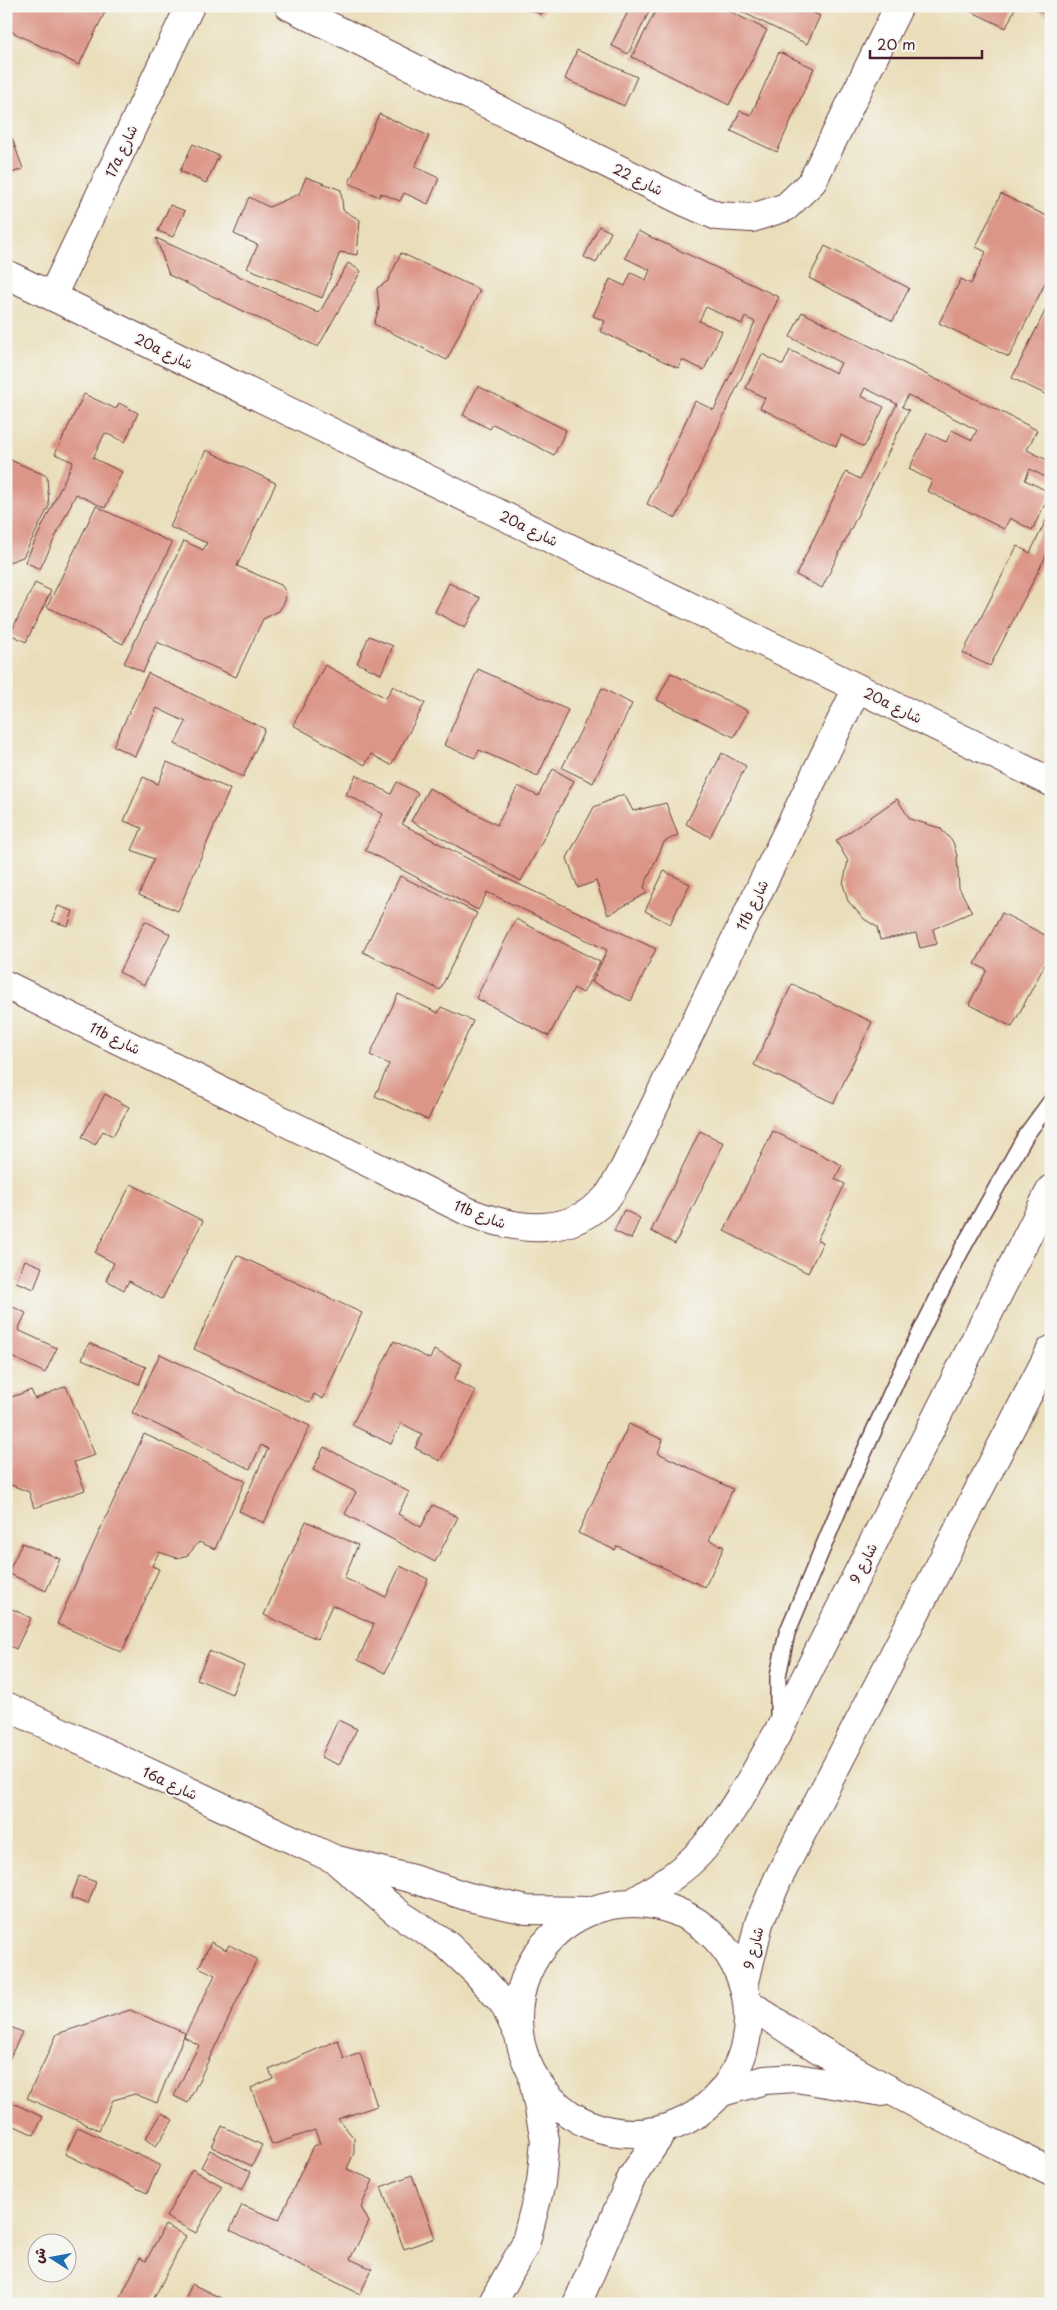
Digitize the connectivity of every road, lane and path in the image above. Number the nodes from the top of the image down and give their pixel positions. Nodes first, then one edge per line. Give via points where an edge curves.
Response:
1 (190, 6) edge
2 (289, 6) edge
3 (899, 6) edge
4 (6, 274) edge
5 (52, 296) junction
6 (856, 688) junction
7 (1051, 782) edge
8 (6, 985) edge
9 (1051, 1101) edge
10 (1051, 1189) edge
11 (1050, 1353) edge
12 (6, 1706) edge
13 (778, 1732) junction
14 (334, 1859) junction
15 (632, 1903) junction
16 (590, 1911) junction
17 (745, 1994) junction
18 (519, 2036) junction
19 (532, 2075) junction
20 (722, 2092) junction
21 (894, 2094) junction
22 (662, 2131) junction
23 (1051, 2172) edge
24 (491, 2302) edge
25 (577, 2304) edge

1 - 5 street, 17a شارع
2 - 3 street, شارع 22 via 684,202 717,216 752,218 786,207 812,182
4 - 5 street, 20a شارع
5 - 6 street, 20a شارع
6 - 7 street, 20a شارع
6 - 8 street, 11b شارع via 624,1169 608,1195 586,1215 559,1226 529,1228 500,1224 471,1213
9 - 13 lane via 1026,1135 961,1251 847,1490 781,1654
10 - 13 street, شارع 9
11 - 17 street, شارع 9 via 778,1879 759,1923
12 - 14 street, 16a شارع
13 - 15 street, شارع 9 via 740,1799 702,1850 666,1881
14 - 16 street, 16a شارع via 413,1879 469,1898 527,1910
14 - 18 street, 16a شارع via 398,1913 446,1944 476,1972 504,2004
15 - 16 street
15 - 17 street via 669,1908 702,1925 727,1952
16 - 18 street via 563,1926 542,1948 530,1968 518,2005
17 - 20 street via 748,2026 743,2050
17 - 21 street via 798,2038
18 - 19 street
19 - 22 street via 556,2105 587,2125 624,2134
19 - 24 street via 545,2140 541,2184 524,2245
20 - 21 street via 765,2080 796,2078
20 - 22 street via 684,2122
21 - 23 street
22 - 25 street via 632,2177

